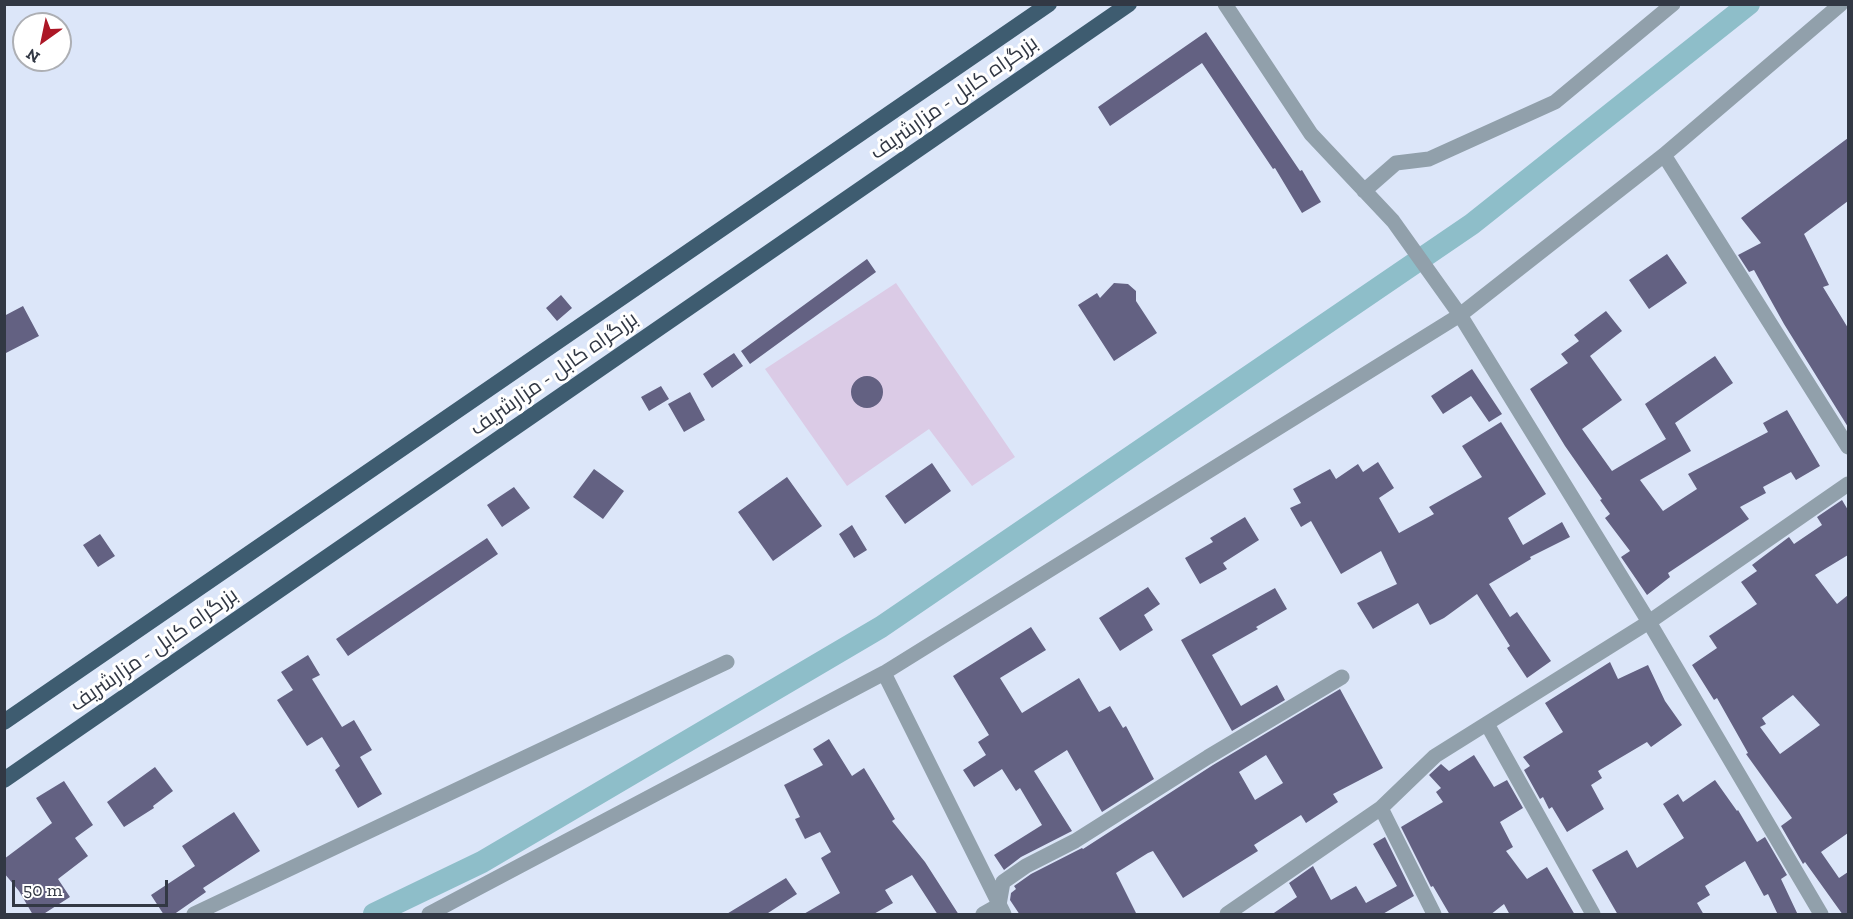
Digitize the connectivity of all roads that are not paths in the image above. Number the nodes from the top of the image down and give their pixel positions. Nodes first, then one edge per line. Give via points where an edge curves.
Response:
1 (1049, 4) edge
2 (1129, 4) edge
3 (1225, 4) edge
4 (1673, 4) edge
5 (1840, 4) edge
6 (1664, 155) junction
7 (1364, 191) junction
8 (1460, 315) junction
9 (1848, 447) edge
10 (1848, 484) edge
11 (1649, 622) junction
12 (727, 662) dead end
13 (884, 673) junction
14 (1342, 677) dead end
15 (4, 722) edge
16 (1487, 724) junction
17 (4, 780) edge
18 (1381, 808) junction
19 (1002, 910) edge
20 (194, 915) edge
21 (429, 915) edge
22 (983, 915) edge
23 (1227, 915) edge
24 (1434, 915) edge
25 (1593, 915) edge
26 (1821, 915) edge

1 - 15 highway, بزرگراه کابل - مزارشریف
2 - 17 highway, بزرگراه کابل - مزارشریف
3 - 7 street via 1311,134
4 - 7 street via 1555,102 1429,159 1396,163
5 - 6 street
6 - 8 street
6 - 9 street
7 - 8 street via 1393,221
8 - 11 street
8 - 13 street
10 - 11 street
11 - 16 street
11 - 26 street
12 - 20 street
13 - 19 street
13 - 21 street
14 - 19 street via 1075,841 1026,866 1004,882
16 - 18 street via 1435,756
16 - 25 street
18 - 23 street
18 - 24 street
19 - 22 street

